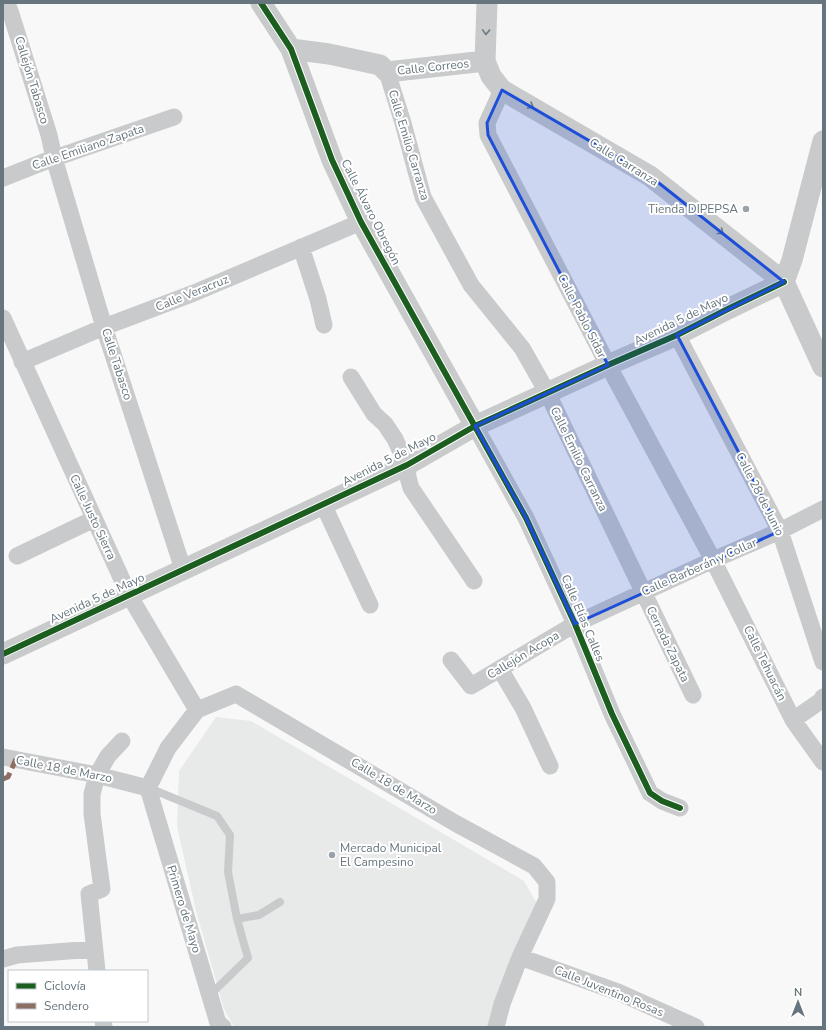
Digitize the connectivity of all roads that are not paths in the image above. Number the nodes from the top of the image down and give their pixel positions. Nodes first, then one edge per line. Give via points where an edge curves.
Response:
1 (7, 3) edge
2 (261, 3) edge
3 (487, 3) edge
4 (291, 50) junction
5 (485, 61) junction
6 (387, 72) junction
7 (502, 90) junction
8 (174, 117) dead end
9 (823, 141) edge
10 (54, 158) junction
11 (3, 178) edge
12 (361, 222) junction
13 (301, 247) junction
14 (784, 282) junction
15 (3, 318) edge
16 (324, 325) dead end
17 (104, 327) junction
18 (677, 335) junction
19 (9, 347) edge
20 (22, 362) junction
21 (608, 365) junction
22 (823, 367) edge
23 (351, 377) dead end
24 (547, 392) junction
25 (475, 426) junction
26 (407, 465) junction
27 (324, 504) junction
28 (823, 509) edge
29 (94, 519) junction
30 (780, 531) junction
31 (18, 556) dead end
32 (713, 560) junction
33 (183, 569) junction
34 (474, 581) dead end
35 (643, 592) junction
36 (129, 594) junction
37 (370, 605) dead end
38 (575, 624) junction
39 (3, 654) edge
40 (451, 660) dead end
41 (823, 662) edge
42 (500, 669) junction
43 (693, 695) dead end
44 (823, 697) edge
45 (197, 710) junction
46 (793, 720) junction
47 (122, 742) dead end
48 (3, 757) edge
49 (823, 762) edge
50 (550, 766) dead end
51 (97, 775) junction
52 (148, 788) junction
53 (680, 808) dead end
54 (280, 902) dead end
55 (237, 919) junction
56 (94, 949) junction
57 (520, 957) junction
58 (3, 958) edge
59 (96, 970) edge
60 (210, 995) junction
61 (223, 1027) edge
62 (496, 1027) edge
63 (696, 1027) edge

1 - 10 street, Callejón Tabasco
2 - 4 street, Calle Álvaro Obregón
3 -> 5 street
4 - 6 street, Calle Correos via 329,54 380,65
4 - 12 street, Calle Álvaro Obregón via 332,160
5 - 6 street, Calle Correos
5 - 7 street, Calle Carranza via 491,76
6 - 24 street, Calle Emilio Carranza via 423,197 472,285 522,348
7 -> 14 street, Calle Carranza via 650,176
7 - 21 street, Calle Pablo Sidar via 487,123 488,135
8 - 10 street, Calle Emiliano Zapata
9 - 14 street
10 - 11 street, Calle Emiliano Zapata
10 - 17 street, Calle Tabasco
12 - 13 street, Calle Veracruz
12 - 25 street, Calle Álvaro Obregón
13 - 16 street
13 - 17 street, Calle Veracruz
14 - 18 street, Avenida 5 de Mayo
14 - 22 street
15 - 19 street, Calle Justo Sierra
17 - 20 street, Calle Veracruz
17 - 33 street, Calle Tabasco
18 - 21 street, Avenida 5 de Mayo
18 - 30 street, Calle 28 de Junio
19 - 20 street, Calle Justo Sierra
20 - 29 street, Calle Justo Sierra
21 - 24 street, Avenida 5 de Mayo
21 - 32 street, Calle Pablo Sidar
23 - 26 street via 374,414 395,439
24 - 25 street, Avenida 5 de Mayo
24 - 35 street, Calle Emilio Carranza
25 - 26 street, Avenida 5 de Mayo
25 - 38 street, Calle Elías Calles via 526,518
26 - 27 street, Avenida 5 de Mayo
26 - 34 street via 410,488
27 - 33 street, Avenida 5 de Mayo
27 - 37 street
28 - 30 street, Calle Barberán y Collar
29 - 31 street
29 - 36 street, Calle Justo Sierra
30 - 32 street, Calle Barberán y Collar
30 - 41 street, Calle 28 de Junio
32 - 35 street, Calle Barberán y Collar
32 - 46 street, Calle Tehuacán
33 - 36 street, Avenida 5 de Mayo
35 - 38 street, Calle Barberán y Collar
35 - 43 street, Cerrada Zapata
36 - 39 street, Avenida 5 de Mayo
36 - 45 street, Calle Justo Sierra
38 - 42 street, Callejón Acopa
38 - 53 street, Calle Elías Calles via 612,714 650,793
40 - 42 street, Callejón Acopa via 472,686
42 - 50 street via 523,708
44 - 46 street
45 - 52 street via 168,748
45 - 57 street, Calle 18 de Marzo via 236,694 455,823 534,866 547,882 547,899
46 - 49 street, Calle Tehuacán
47 - 51 street via 108,756
48 - 51 street, Calle 18 de Marzo
51 - 52 street, Calle 18 de Marzo
51 - 56 street via 91,804 102,889 90,894
52 - 55 lane via 217,816 230,834 228,872
52 - 60 street, Primero de Mayo
54 - 55 lane via 259,915
55 - 60 lane via 248,958
56 - 58 street
56 - 59 street
57 - 62 street
57 - 63 street, Calle Juventino Rosas via 618,992
60 - 61 street, Primero de Mayo via 218,1023

